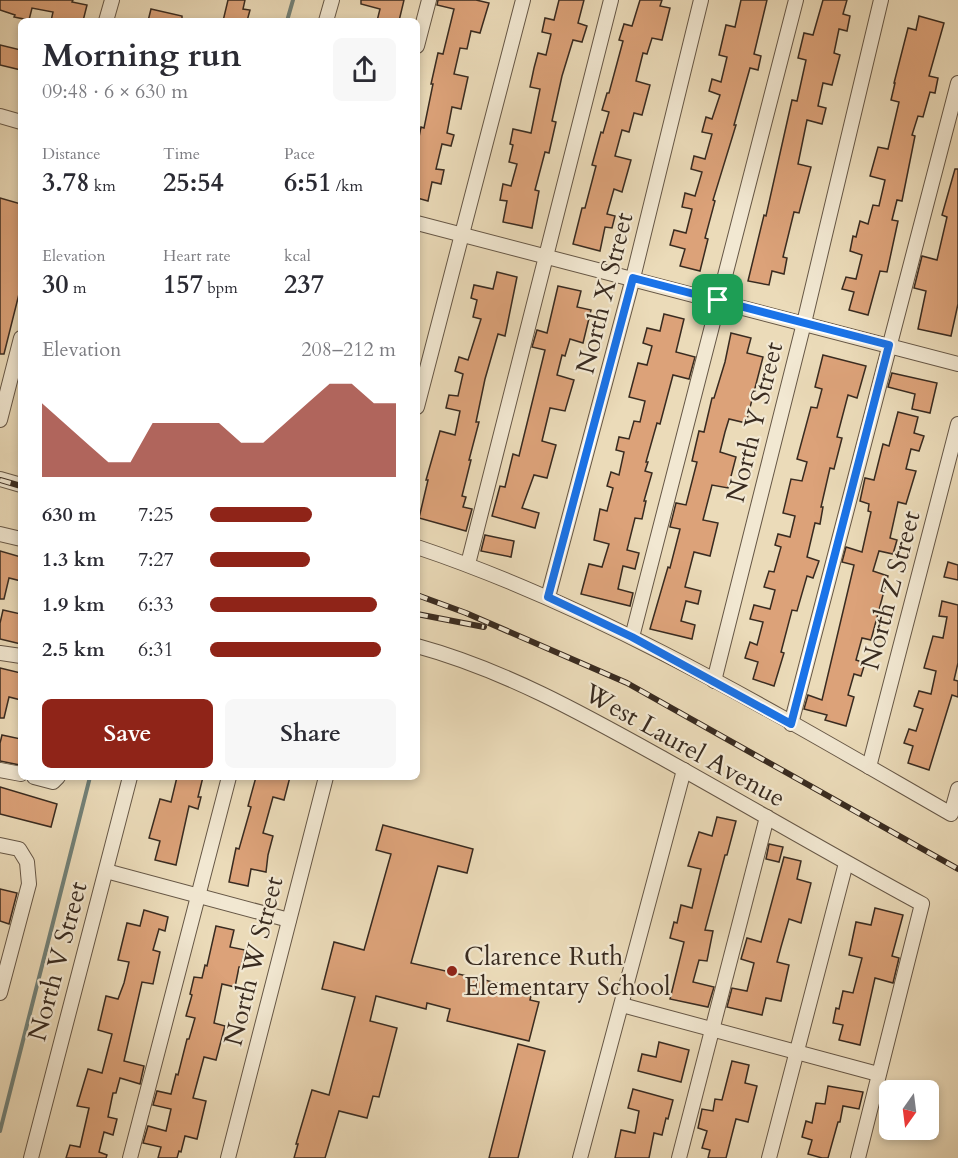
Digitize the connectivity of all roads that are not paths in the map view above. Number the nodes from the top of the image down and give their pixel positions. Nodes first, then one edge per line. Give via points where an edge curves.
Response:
1 (112, 0) edge
2 (332, 0) edge
3 (429, 0) edge
4 (522, 0) edge
5 (611, 0) edge
6 (701, 0) edge
7 (796, 0) edge
8 (881, 0) edge
9 (107, 18) edge
10 (327, 18) edge
11 (420, 34) edge
12 (958, 83) edge
13 (0, 116) edge
14 (18, 121) edge
15 (420, 224) edge
16 (461, 234) junction
17 (548, 256) junction
18 (633, 278) junction
19 (718, 300) junction
20 (804, 323) junction
21 (889, 345) junction
22 (18, 350) edge
23 (958, 364) edge
24 (420, 395) edge
25 (0, 420) edge
26 (958, 424) edge
27 (0, 479) edge
28 (18, 484) edge
29 (0, 534) edge
30 (18, 538) edge
31 (420, 548) edge
32 (468, 564) junction
33 (548, 597) junction
34 (632, 637) junction
35 (420, 647) edge
36 (0, 653) edge
37 (18, 656) edge
38 (714, 681) junction
39 (791, 724) junction
40 (869, 767) junction
41 (0, 770) edge
42 (684, 770) junction
43 (18, 773) edge
44 (129, 780) edge
45 (228, 780) edge
46 (325, 780) edge
47 (958, 789) edge
48 (767, 817) junction
49 (0, 845) edge
50 (846, 862) junction
51 (106, 871) junction
52 (198, 896) junction
53 (289, 920) junction
54 (0, 993) edge
55 (622, 1005) junction
56 (713, 1030) junction
57 (796, 1053) junction
58 (878, 1074) junction
59 (31, 1158) edge
60 (130, 1158) edge
61 (228, 1158) edge
62 (580, 1158) edge
63 (679, 1158) edge
64 (769, 1158) edge
65 (858, 1158) edge

1 - 9 street
2 - 10 street
3 - 11 street
4 - 16 street
5 - 17 street
6 - 18 street, North X Street
7 - 19 street
8 - 20 street, North Y Street
12 - 21 street
13 - 14 street
15 - 16 street
16 - 17 street
16 - 24 street
17 - 18 street
17 - 32 street
18 - 19 street
18 - 33 street, North X Street
19 - 20 street
19 - 34 street
20 - 21 street
20 - 38 street, North Y Street
21 - 23 street
21 - 39 street
22 - 25 street
26 - 40 street, North Z Street
27 - 28 street
29 - 30 street
31 - 32 street
32 - 33 street
33 - 34 street
34 - 38 street
35 - 42 street, West Laurel Avenue via 517,682
36 - 37 street
38 - 39 street
39 - 40 street
40 - 47 street via 951,814
41 - 43 street
42 - 48 street, West Laurel Avenue
42 - 55 street
44 - 51 street, North V Street
45 - 52 street
46 - 53 street, North W Street
48 - 50 street, West Laurel Avenue
48 - 56 street
49 - 54 street via 19,849 27,862 29,884
50 - 57 street
50 - 58 street, West Laurel Avenue via 922,904
51 - 52 street
51 - 59 street, North V Street
52 - 53 street
52 - 60 street
53 - 61 street, North W Street
55 - 56 street
55 - 62 street
56 - 57 street
56 - 63 street
57 - 58 street
57 - 64 street
58 - 65 street

